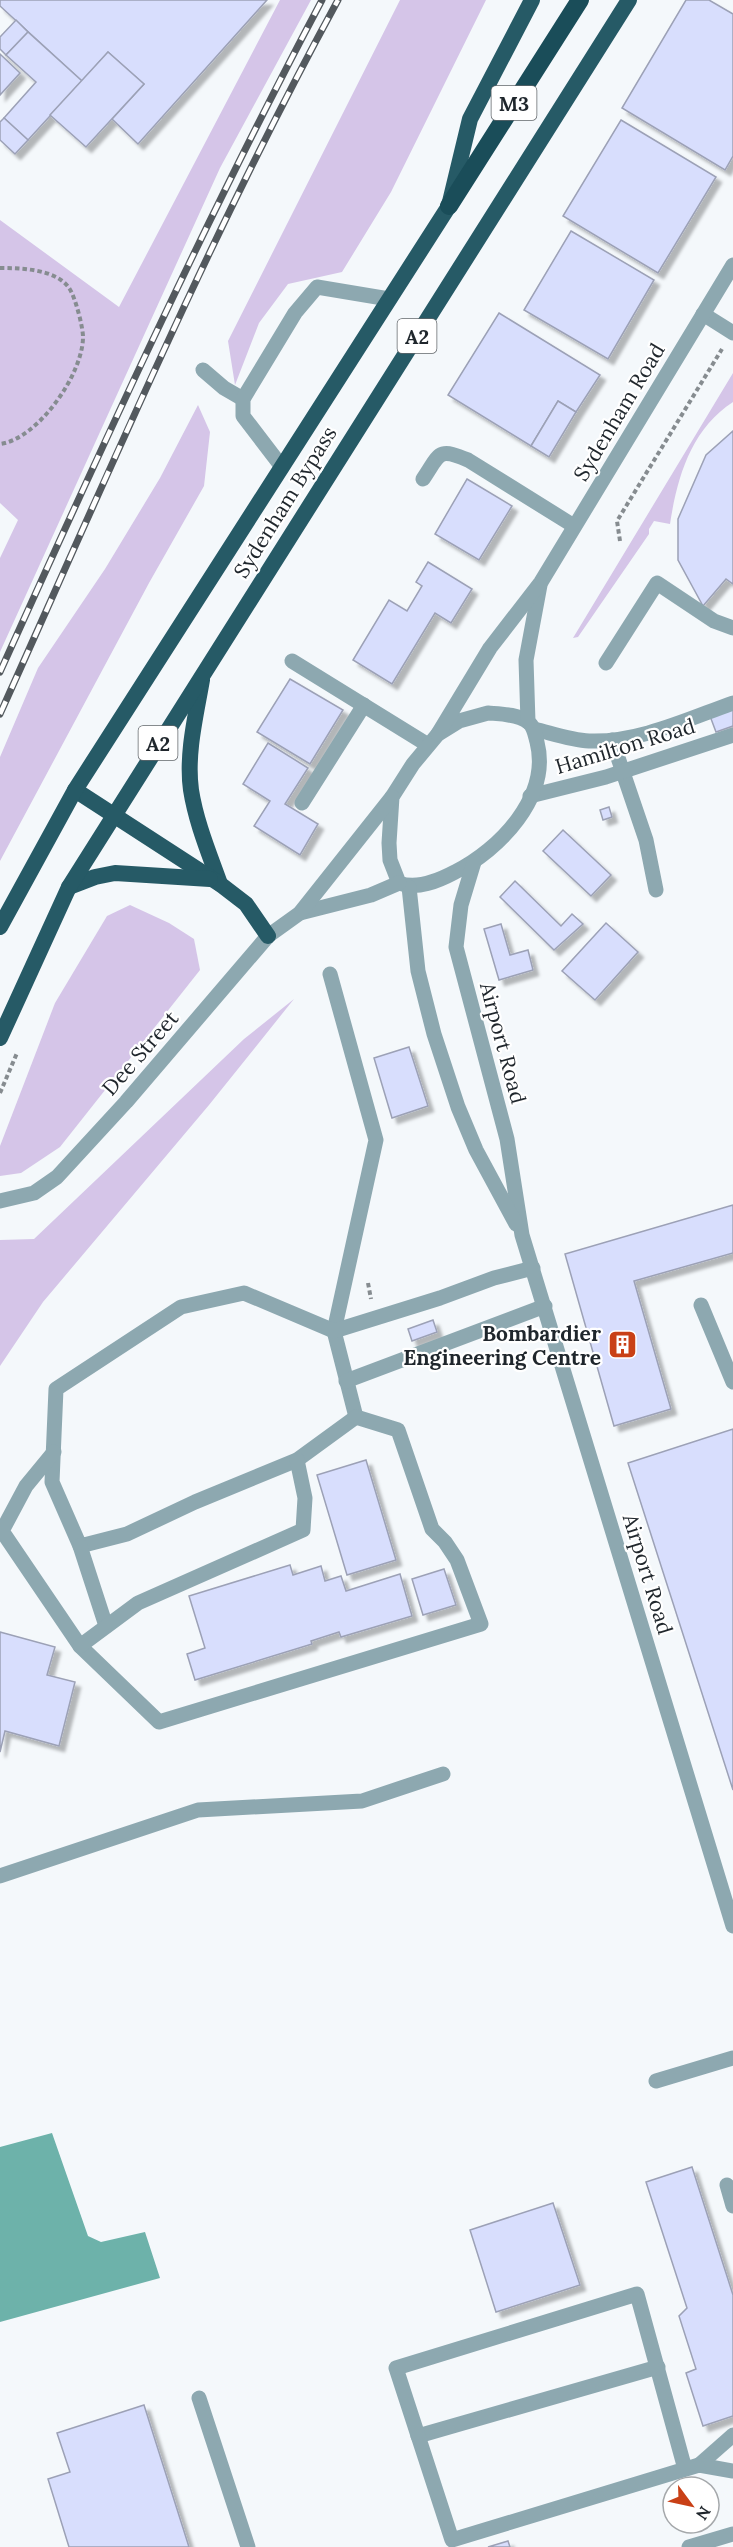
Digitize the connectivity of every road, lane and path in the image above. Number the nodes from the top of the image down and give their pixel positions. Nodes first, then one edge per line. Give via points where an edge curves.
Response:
1 (532, 0) edge
2 (580, 0) edge
3 (629, 0) edge
4 (449, 206) junction
5 (733, 265) edge
6 (0, 268) edge
7 (389, 299) junction
8 (703, 314) junction
9 (732, 332) edge
10 (203, 370) dead end
11 (243, 399) junction
12 (0, 444) edge
13 (282, 468) junction
14 (423, 479) dead end
15 (574, 526) junction
16 (620, 541) dead end
17 (541, 582) junction
18 (733, 628) edge
19 (292, 661) dead end
20 (606, 663) dead end
21 (204, 672) junction
22 (733, 703) edge
23 (364, 705) junction
24 (531, 725) junction
25 (733, 735) edge
26 (433, 739) junction
27 (612, 740) junction
28 (621, 772) junction
29 (75, 790) junction
30 (530, 796) junction
31 (392, 797) junction
32 (302, 803) dead end
33 (113, 814) junction
34 (474, 862) junction
35 (215, 881) junction
36 (404, 885) junction
37 (69, 887) junction
38 (656, 890) dead end
39 (300, 913) junction
40 (0, 927) edge
41 (267, 936) junction
42 (330, 974) dead end
43 (0, 1038) edge
44 (0, 1201) edge
45 (522, 1235) junction
46 (533, 1268) junction
47 (701, 1305) dead end
48 (545, 1306) junction
49 (334, 1331) junction
50 (346, 1381) junction
51 (733, 1382) edge
52 (356, 1417) junction
53 (54, 1452) junction
54 (297, 1460) junction
55 (80, 1546) junction
56 (106, 1626) junction
57 (80, 1646) junction
58 (443, 1774) dead end
59 (0, 1876) edge
60 (733, 1926) edge
61 (733, 2058) edge
62 (656, 2081) dead end
63 (727, 2185) dead end
64 (733, 2206) edge
65 (658, 2367) junction
66 (199, 2398) dead end
67 (733, 2434) edge
68 (418, 2436) junction
69 (692, 2467) junction
70 (733, 2470) edge
71 (733, 2534) edge
72 (248, 2547) edge
73 (688, 2547) edge

1 - 4 highway, A2 via 470,119
2 - 4 highway, M3
3 - 21 highway, Sydenham Bypass / A2
4 - 7 highway, Sydenham Bypass / A2
5 - 8 street, Sydenham Road
6 - 12 path via 31,269 69,287 84,337 76,367 57,402 28,431 10,443
7 - 11 street via 317,287 295,313
7 - 13 highway, Sydenham Bypass / A2
8 - 9 street
8 - 15 street, Sydenham Road
9 - 16 path via 617,521
10 - 11 street
11 - 13 street via 243,416
13 - 29 highway, Sydenham Bypass / A2
14 - 15 street via 439,455 449,452
15 - 17 street, Sydenham Road
17 - 24 street, Sydenham Road via 526,660
17 - 26 street, Sydenham Road via 489,648
18 - 20 street via 714,621 657,583
19 - 23 street
21 - 33 highway, Sydenham Bypass / A2
21 - 35 highway via 192,742 191,788
22 - 27 street, Hamilton Road
23 - 26 street
23 - 32 street
24 - 26 street via 509,715 488,713 459,722
24 - 27 street, Hamilton Road via 587,741
24 - 30 street via 539,748 537,781
25 - 28 street, Hamilton Road
26 - 31 street
27 - 28 street
28 - 30 street, Hamilton Road
28 - 38 street via 646,840
29 - 33 highway
29 - 40 highway, Sydenham Bypass / A2
30 - 34 street via 504,838
31 - 36 street via 390,860
31 - 39 street, Dee Street
33 - 35 highway
33 - 37 highway, Sydenham Bypass / A2
34 - 36 street via 440,880
34 - 45 street, Airport Road via 461,905 456,947 507,1138
35 - 37 highway via 115,873
35 - 41 highway via 246,904
36 - 39 street, Dee Street
36 - 45 street, Airport Road via 418,971 458,1107 476,1150
37 - 43 highway, Sydenham Bypass / A2
39 - 41 street, Dee Street
41 - 44 street, Dee Street via 57,1177 34,1193
42 - 49 street via 376,1140
45 - 46 street, Airport Road
46 - 48 street, Airport Road
46 - 49 street
47 - 51 street
48 - 50 street
48 - 60 street, Airport Road
49 - 50 street
49 - 53 street via 244,1293 181,1307 56,1389
50 - 52 street
52 - 54 street
52 - 57 street via 398,1430 432,1530 457,1560 480,1624 159,1722
53 - 55 street via 52,1482
53 - 57 street via 26,1486 2,1531
54 - 55 street via 127,1534
54 - 56 street via 305,1498 303,1530 138,1603
55 - 56 street
56 - 57 street
58 - 59 street via 362,1801 198,1810
61 - 62 street
63 - 64 street
65 - 68 street
65 - 68 street via 637,2294 396,2368
65 - 69 street
66 - 72 street
67 - 69 street
68 - 69 street via 452,2540
69 - 70 street
71 - 73 street

